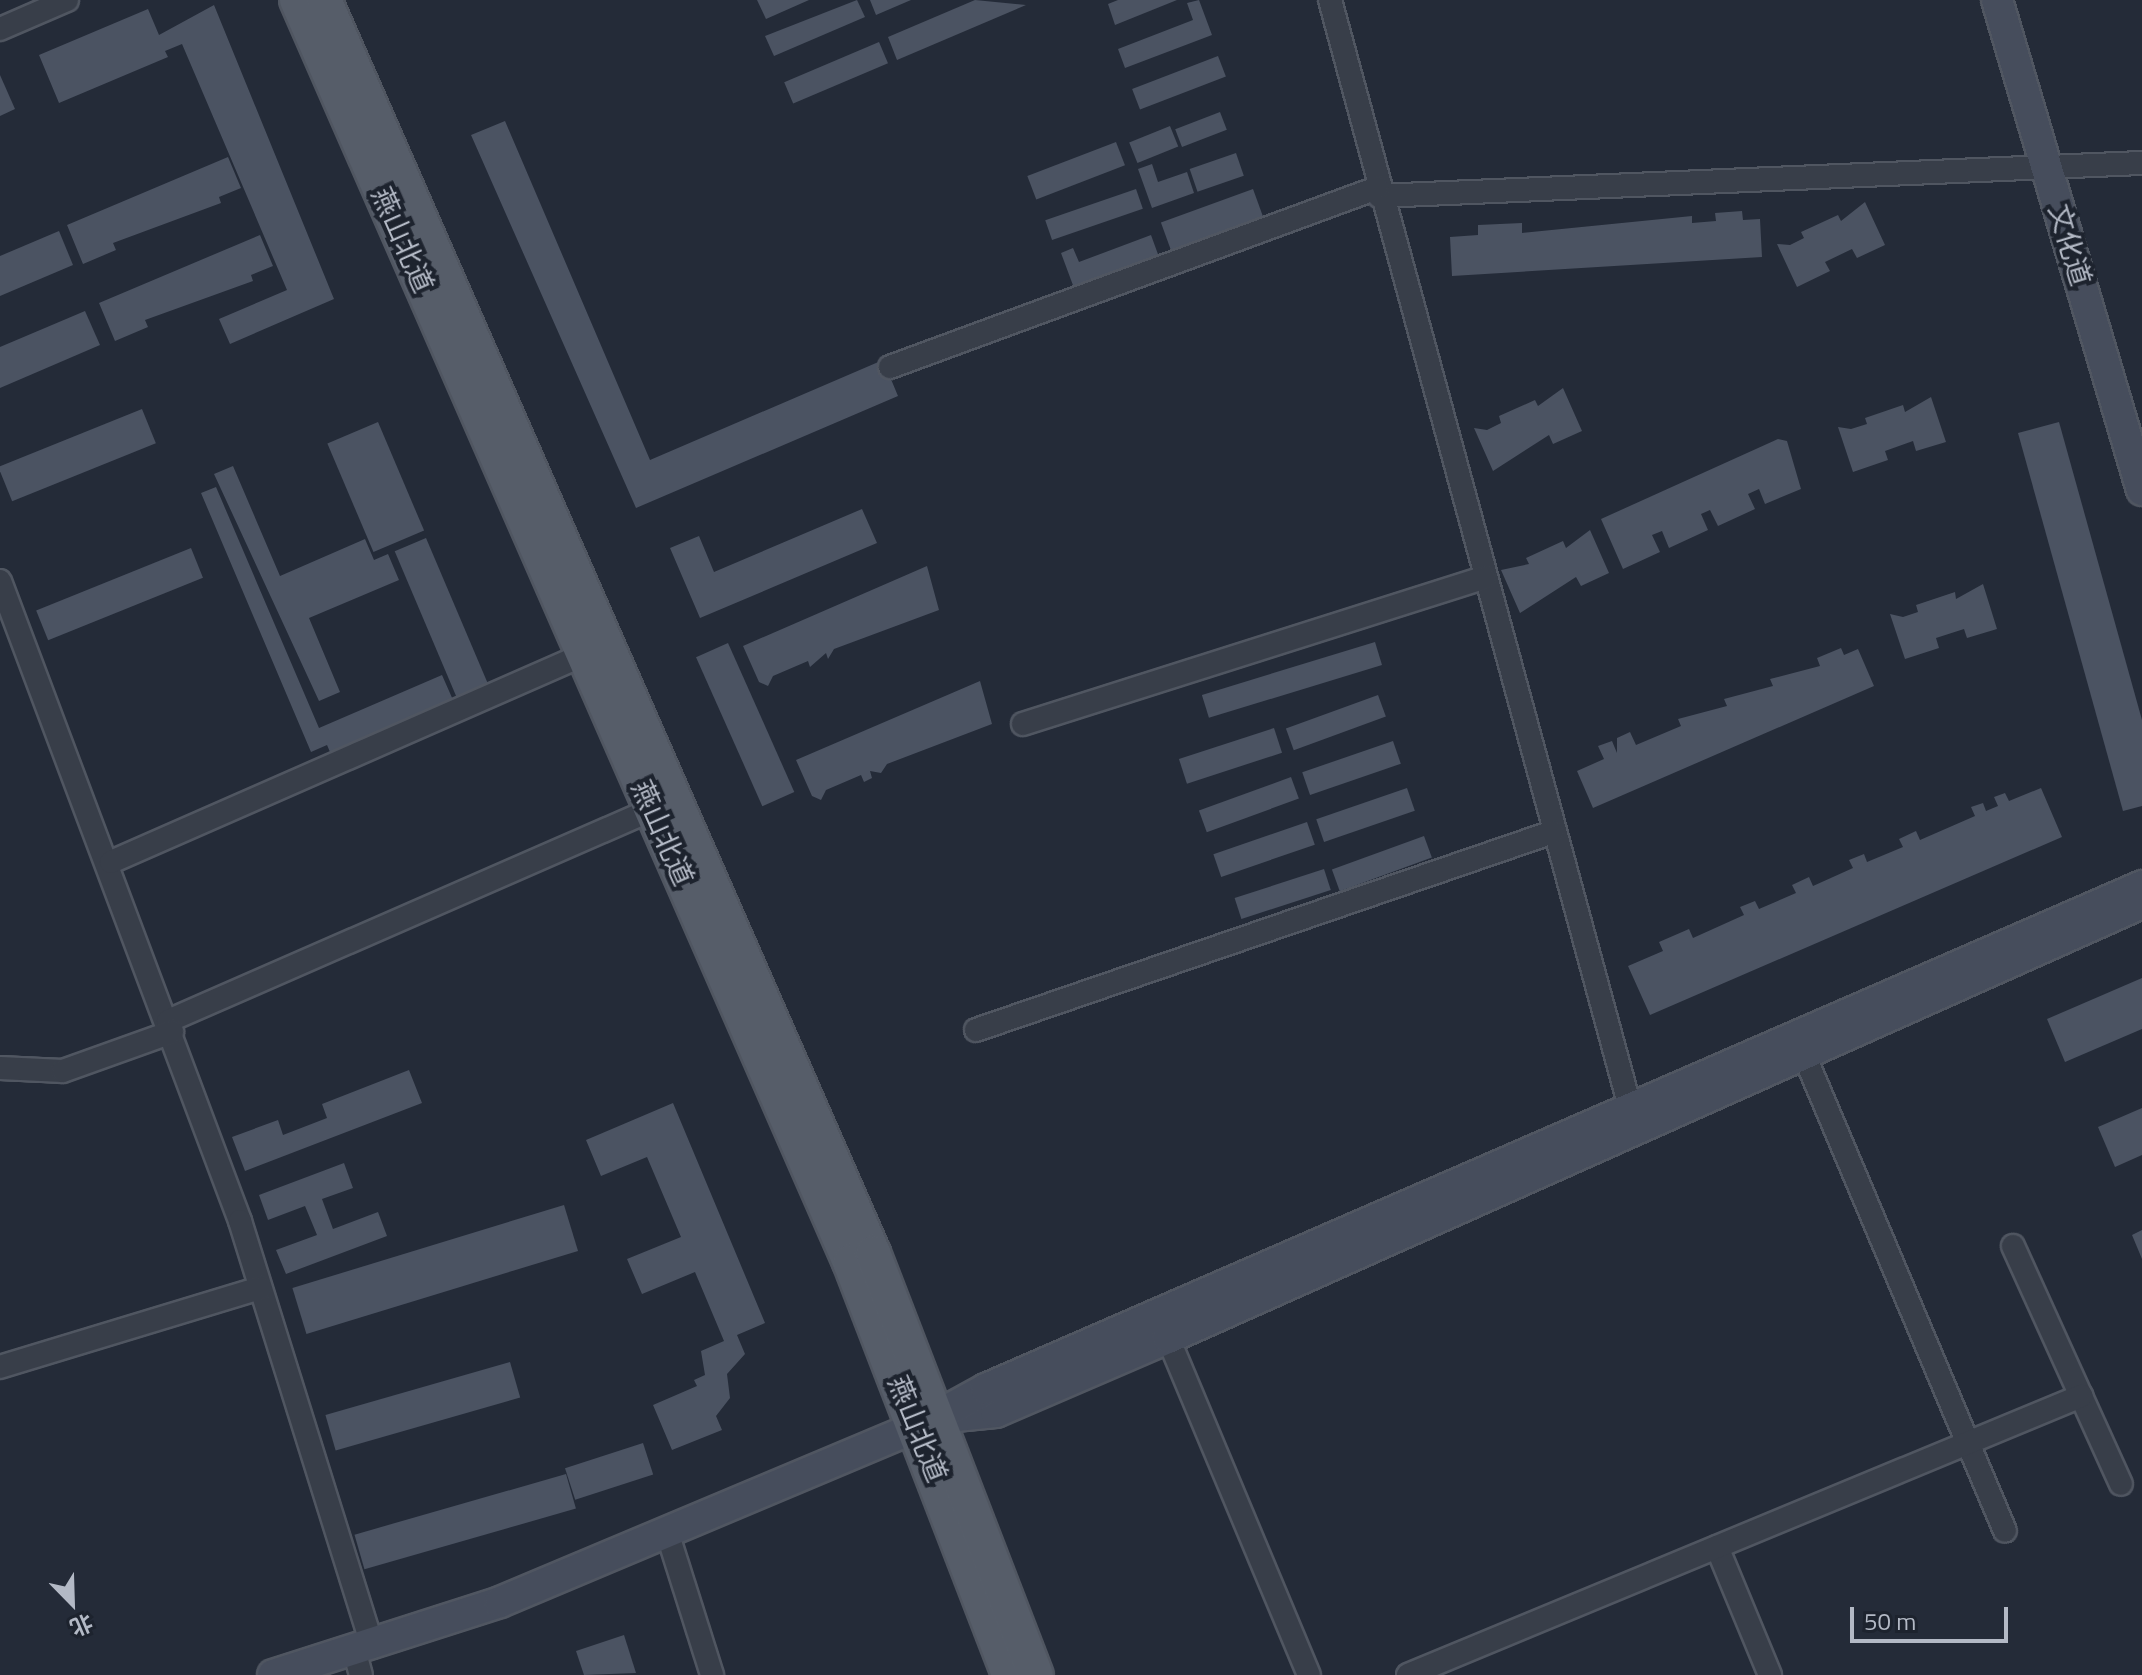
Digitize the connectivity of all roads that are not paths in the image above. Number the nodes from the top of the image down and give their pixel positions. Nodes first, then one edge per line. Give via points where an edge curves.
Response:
1 (67, 0) edge
2 (297, 0) edge
3 (324, 0) edge
4 (1330, 0) edge
5 (1997, 0) edge
6 (0, 29) edge
7 (2142, 163) edge
8 (2046, 165) junction
9 (1378, 192) junction
10 (890, 367) dead end
11 (2142, 490) edge
12 (1484, 578) junction
13 (0, 581) edge
14 (585, 654) junction
15 (1023, 724) dead end
16 (653, 809) junction
17 (1553, 832) junction
18 (111, 862) junction
19 (2142, 886) edge
20 (2142, 903) edge
21 (170, 1026) junction
22 (976, 1030) dead end
23 (1805, 1057) junction
24 (0, 1068) edge
25 (1630, 1107) junction
26 (2013, 1246) dead end
27 (260, 1288) junction
28 (1168, 1338) junction
29 (0, 1367) edge
30 (2081, 1396) junction
31 (928, 1422) junction
32 (1968, 1443) junction
33 (2121, 1484) dead end
34 (2005, 1531) dead end
35 (667, 1532) junction
36 (1717, 1547) junction
37 (363, 1658) edge
38 (273, 1675) edge
39 (712, 1675) edge
40 (1009, 1675) edge
41 (1036, 1675) edge
42 (1309, 1675) edge
43 (1408, 1675) edge
44 (1770, 1675) edge

1 - 6 street
2 - 14 main road, 燕山北道
3 - 31 main road, 燕山北道
4 - 9 street
5 - 8 main road, 文化道
7 - 8 street
8 - 9 street
8 - 11 main road, 文化道
9 - 10 street
9 - 12 street
12 - 15 street
12 - 17 street
13 - 18 street
14 - 16 main road, 燕山北道
14 - 18 street
16 - 21 street
16 - 31 main road, 燕山北道
17 - 22 street
17 - 25 street
18 - 21 street
19 - 25 main road
20 - 23 main road
21 - 24 street via 63,1071
21 - 27 street
23 - 28 main road
23 - 32 street
25 - 31 main road via 986,1389
26 - 30 street
27 - 29 street
27 - 37 street
28 - 31 main road via 996,1412
28 - 42 street
30 - 32 street
30 - 33 street
31 - 35 main road
31 - 40 main road, 燕山北道
31 - 41 main road, 燕山北道
32 - 34 street
32 - 36 street
35 - 37 main road
35 - 39 street
36 - 43 street
36 - 44 street
37 - 38 main road

